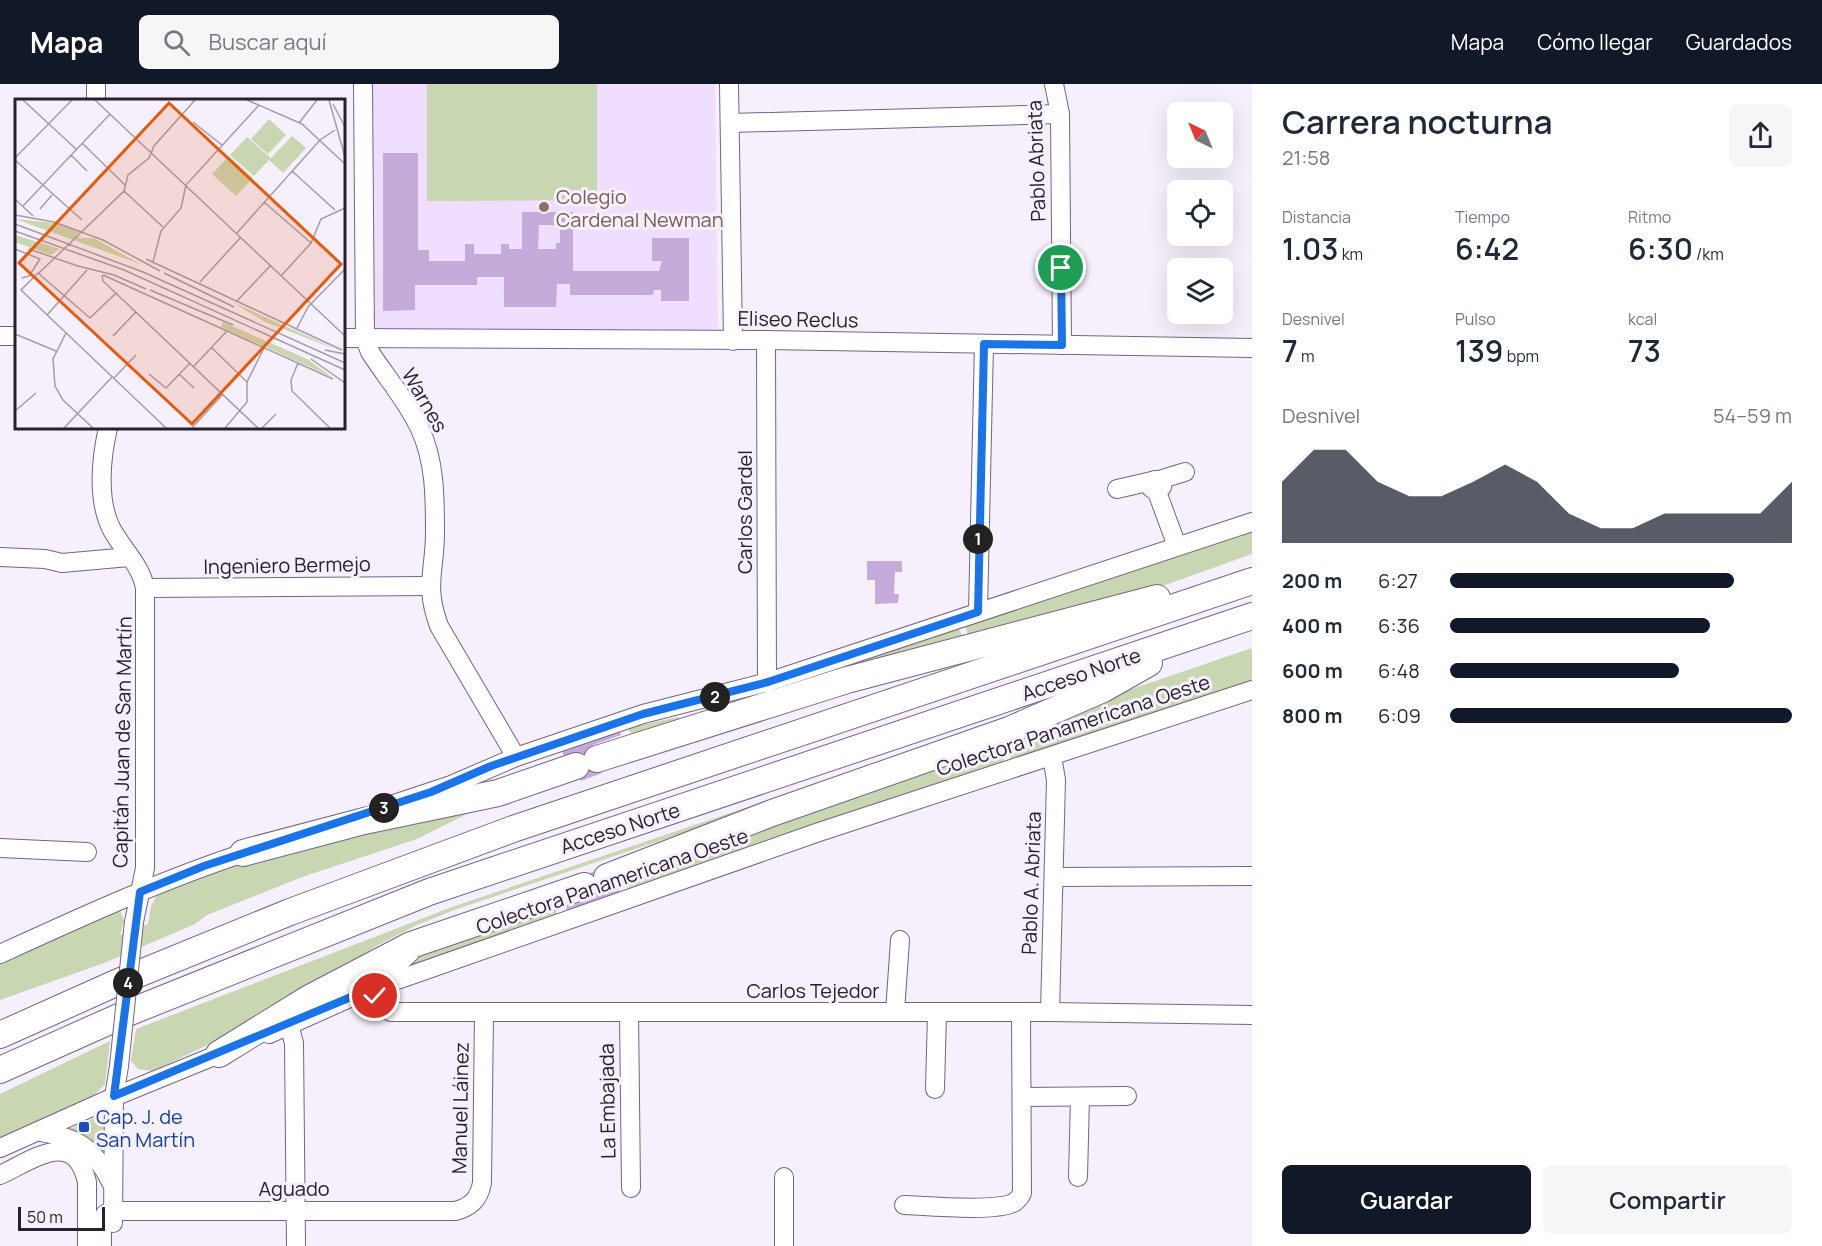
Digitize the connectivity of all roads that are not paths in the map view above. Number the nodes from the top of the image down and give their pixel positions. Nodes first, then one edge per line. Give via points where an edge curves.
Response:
1 (363, 84) edge
2 (729, 84) edge
3 (1054, 84) edge
4 (1060, 114) junction
5 (730, 123) junction
6 (345, 338) edge
7 (365, 339) junction
8 (766, 340) junction
9 (734, 341) junction
10 (984, 344) junction
11 (1062, 345) junction
12 (1252, 348) edge
13 (108, 429) edge
14 (1185, 472) dead end
15 (1156, 485) junction
16 (1117, 489) dead end
17 (1252, 522) edge
18 (1177, 546) junction
19 (0, 557) edge
20 (129, 557) junction
21 (1252, 581) edge
22 (429, 586) junction
23 (146, 588) junction
24 (978, 612) junction
25 (1252, 616) edge
26 (1210, 630) junction
27 (767, 674) junction
28 (1252, 690) edge
29 (1052, 756) junction
30 (516, 757) junction
31 (0, 848) edge
32 (87, 852) dead end
33 (243, 853) junction
34 (1252, 876) edge
35 (1054, 877) junction
36 (140, 892) junction
37 (900, 940) dead end
38 (411, 945) junction
39 (0, 954) edge
40 (374, 993) junction
41 (484, 1012) junction
42 (629, 1012) junction
43 (895, 1012) junction
44 (1050, 1012) junction
45 (937, 1013) junction
46 (1021, 1013) junction
47 (1252, 1016) edge
48 (289, 1025) junction
49 (0, 1035) edge
50 (219, 1054) junction
51 (0, 1070) edge
52 (936, 1089) dead end
53 (114, 1096) junction
54 (1080, 1096) junction
55 (1127, 1096) dead end
56 (1023, 1097) junction
57 (41, 1132) junction
58 (0, 1148) edge
59 (0, 1175) edge
60 (784, 1177) dead end
61 (1078, 1177) dead end
62 (113, 1184) junction
63 (631, 1188) dead end
64 (473, 1203) joint
65 (904, 1205) dead end
66 (112, 1211) junction
67 (295, 1211) junction
68 (87, 1246) edge
69 (102, 1246) edge
70 (113, 1246) edge
71 (296, 1246) edge
72 (784, 1246) edge

1 - 7 street, Warnes
2 - 5 street
3 - 4 street, Pablo Abriata
4 - 5 street
4 - 11 street, Pablo Abriata
5 - 9 street
6 - 7 street, Eliseo Reclus
7 - 9 street, Eliseo Reclus
7 - 22 street, Warnes via 419,427 427,447 435,483 435,536
8 - 9 street, Eliseo Reclus
8 - 10 street, Eliseo Reclus
8 - 27 street, Carlos Gardel
10 - 11 street, Eliseo Reclus
10 - 24 street
11 - 12 street, Eliseo Reclus
13 - 20 street, Capitán Juan de San Martín via 103,459 104,508
14 - 15 street
15 - 16 street
15 - 18 street
17 - 18 street
18 - 24 street
19 - 20 street via 62,562
20 - 23 street, Capitán Juan de San Martín via 143,576
21 - 33 highway via 1143,600 858,677 498,793 364,821
21 - 49 highway, Acceso Norte via 513,829 290,912
22 - 23 street, Ingeniero Bermejo
22 - 30 street, Warnes via 440,626
23 - 36 street, Capitán Juan de San Martín via 145,868
24 - 27 street
25 - 26 highway, Acceso Norte
26 - 38 highway via 1102,688 1009,730
26 - 51 highway, Acceso Norte via 429,892 158,1000
27 - 30 street
28 - 29 street, Colectora Panamericana Oeste
29 - 35 street, Pablo A. Abriata via 1056,780
29 - 40 street, Colectora Panamericana Oeste via 819,832
30 - 33 street via 431,792
31 - 32 street
33 - 36 street
34 - 35 street
35 - 44 street, Pablo A. Abriata
36 - 39 street
36 - 53 street, Capitán Juan de San Martín, bridge
37 - 43 street
38 - 40 highway via 390,966
38 - 50 highway via 308,999
40 - 41 street, Carlos Tejedor via 391,1012
40 - 48 street, Colectora Panamericana Oeste
41 - 42 street, Carlos Tejedor
41 - 64 street, Manuel Láinez via 482,1183
42 - 43 street, Carlos Tejedor
42 - 63 street, La Embajada
43 - 45 street, Carlos Tejedor
44 - 46 street, Carlos Tejedor
44 - 47 street, Carlos Tejedor
45 - 46 street, Carlos Tejedor
45 - 52 street
46 - 56 street
48 - 50 street, Colectora Panamericana Oeste
48 - 67 street via 294,1043
50 - 53 street, Colectora Panamericana Oeste
53 - 57 street, Colectora Panamericana Oeste
53 - 62 street, Capitán Juan de San Martín
54 - 55 street
54 - 56 street
54 - 61 street
56 - 65 street via 1019,1199 994,1206
57 - 58 street, Colectora Panamericana Oeste
57 - 62 street via 68,1136 83,1144
59 - 68 street via 51,1152 66,1151 75,1158 87,1182
60 - 72 street
62 - 66 street, Capitán Juan de San Martín
64 - 67 street, Aguado via 455,1211
66 - 67 street, Aguado
66 - 69 street via 102,1220
66 - 70 street, Capitán Juan de San Martín
67 - 71 street

